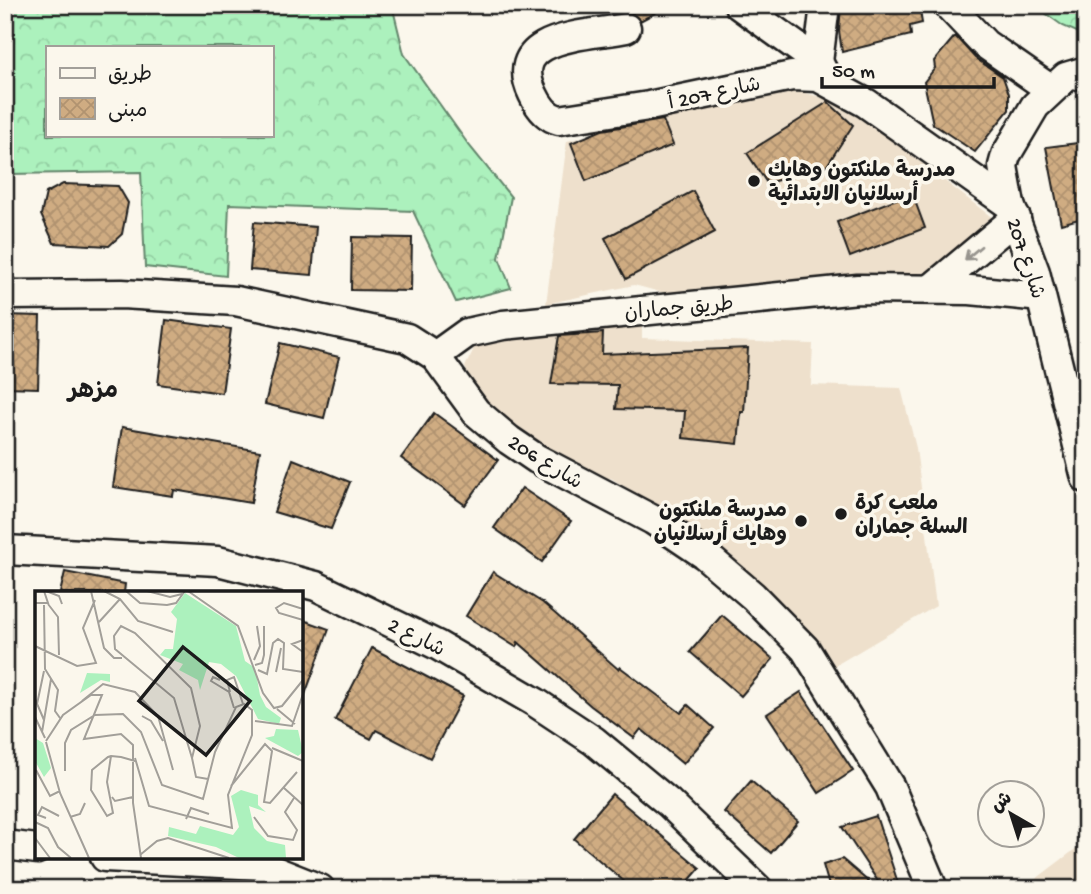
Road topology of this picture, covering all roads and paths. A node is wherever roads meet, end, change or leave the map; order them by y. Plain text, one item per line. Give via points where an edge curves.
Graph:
1 (739, 5) edge
2 (825, 5) edge
3 (948, 5) edge
4 (626, 28) dead end
5 (822, 71) junction
6 (1086, 71) edge
7 (1050, 89) junction
8 (1013, 211) junction
9 (931, 289) junction
10 (5, 295) edge
11 (1041, 297) junction
12 (435, 356) junction
13 (1086, 478) edge
14 (5, 550) edge
15 (5, 845) edge
16 (35, 849) edge
17 (144, 859) edge
18 (320, 889) edge
19 (758, 889) edge
20 (933, 889) edge

1 - 5 street
2 - 5 street
3 - 7 street via 985,44
4 - 5 street, شارع 207 أ via 560,40 530,56 529,85 547,114 559,120 611,112
5 - 8 street, شارع 207 أ
6 - 7 street, شارع 207 via 1066,77
7 - 8 street, شارع 207 via 1006,155 1004,179
8 -> 9 street
8 - 11 street, شارع 207
9 - 11 street, طريق جماران
9 - 12 street, طريق جماران via 816,292 503,325 467,333
10 - 12 street, شارع 206 via 236,301 407,338
11 - 13 street, شارع 207
12 - 20 street, شارع 206 via 476,412 509,440 559,472 653,520 705,555 789,631 805,649 890,787
14 - 19 street, شارع 2 via 218,561 316,586 437,645 594,741 678,812
15 - 16 street
17 - 18 street via 260,865

